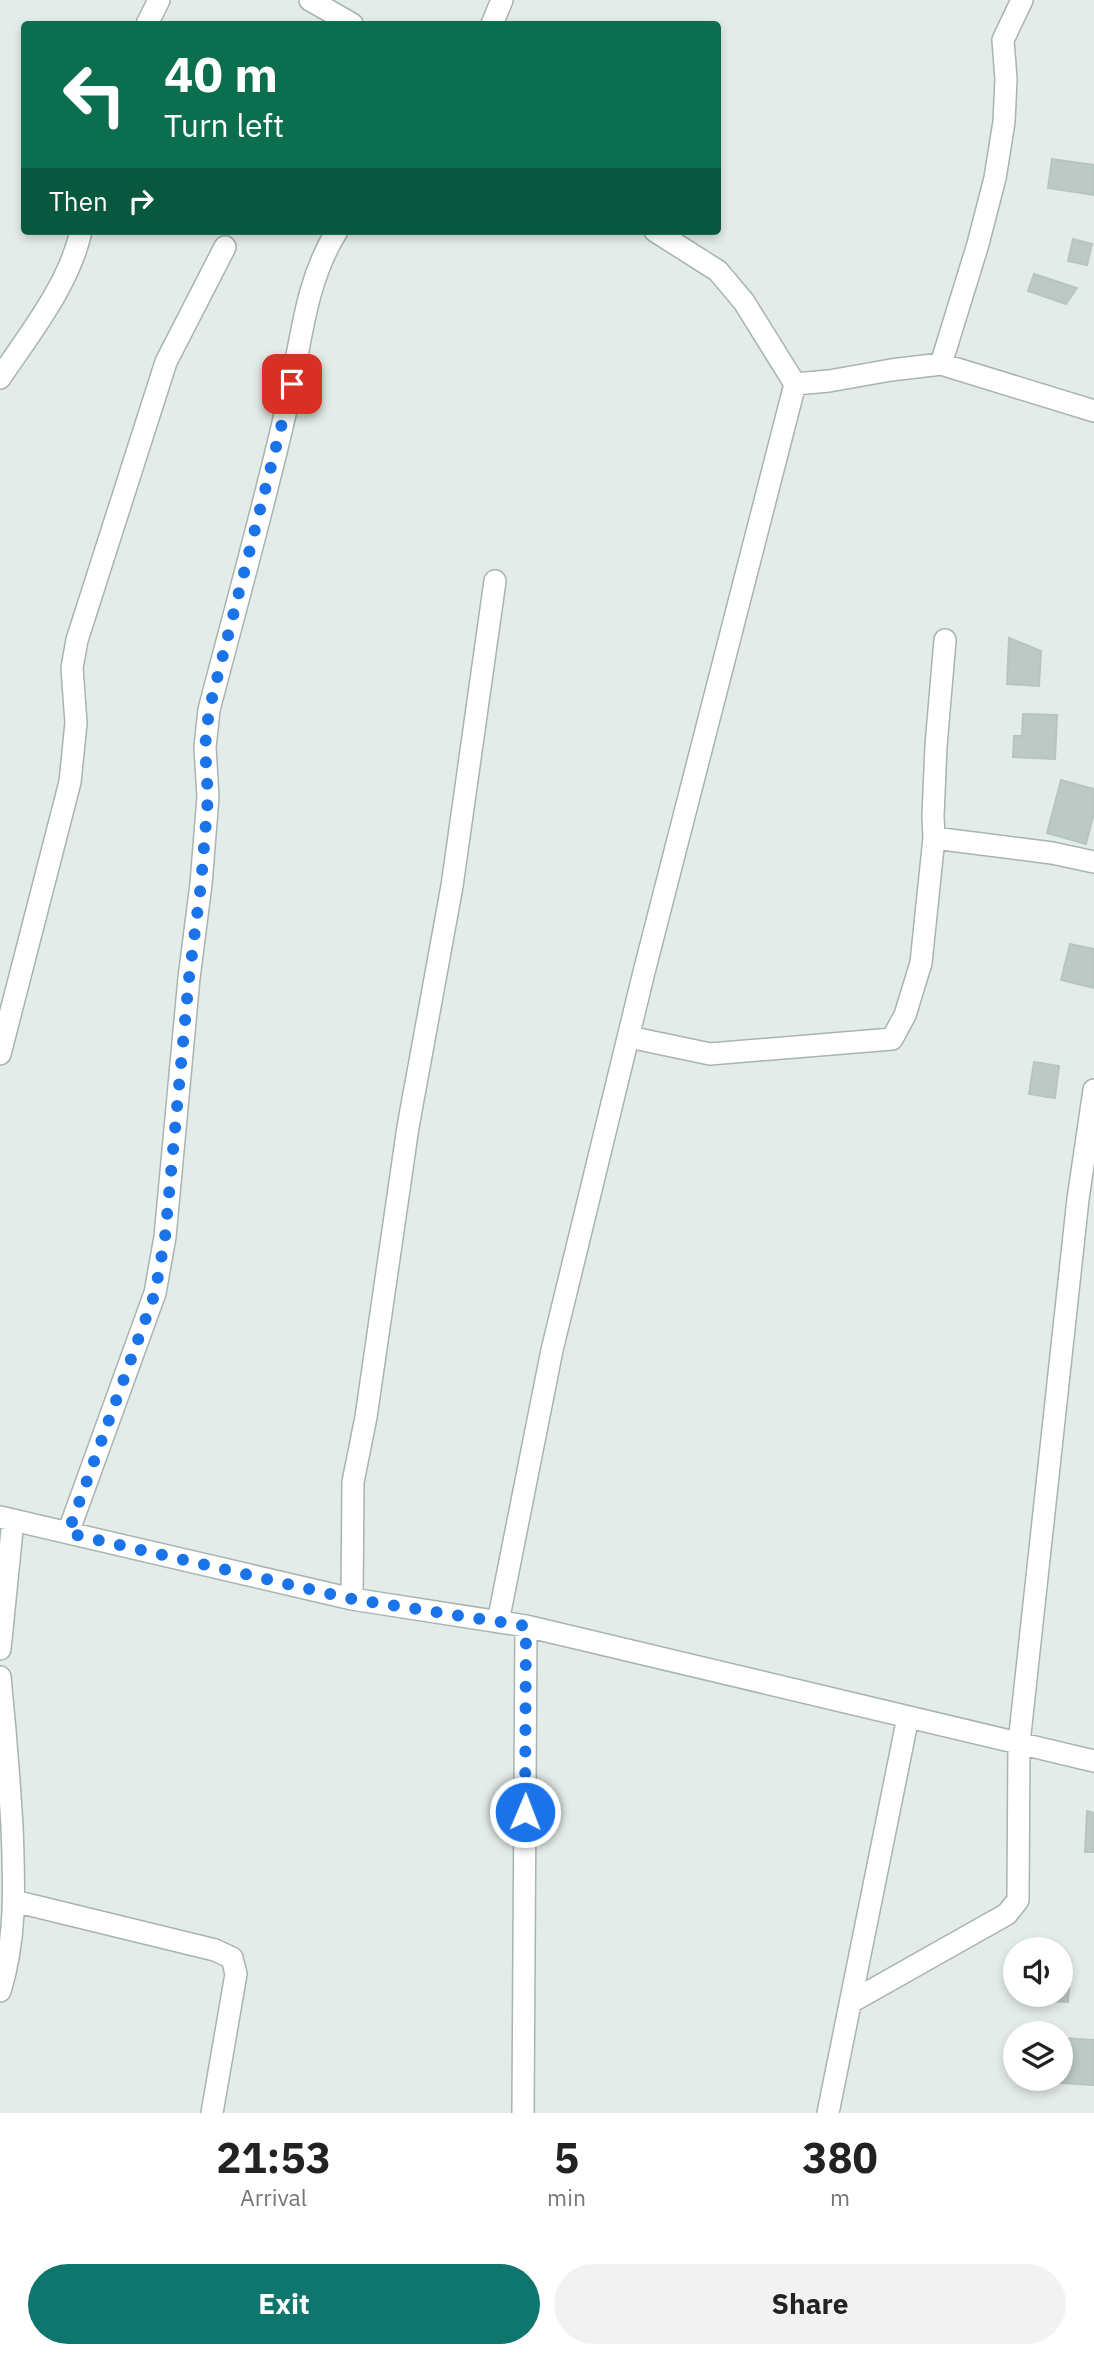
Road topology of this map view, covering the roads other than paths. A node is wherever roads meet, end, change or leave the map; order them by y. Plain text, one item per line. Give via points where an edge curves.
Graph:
1 (159, 0) edge
2 (310, 0) edge
3 (502, 0) edge
4 (1022, 0) edge
5 (148, 21) edge
6 (347, 21) edge
7 (493, 21) edge
8 (80, 235) edge
9 (334, 235) edge
10 (661, 235) edge
11 (225, 247) dead end
12 (941, 364) junction
13 (0, 378) edge
14 (795, 384) junction
15 (1094, 411) edge
16 (495, 581) dead end
17 (945, 640) dead end
18 (934, 838) junction
19 (1094, 862) edge
20 (628, 1037) junction
21 (0, 1054) edge
22 (1094, 1090) edge
23 (7, 1518) edge
24 (68, 1533) junction
25 (352, 1599) junction
26 (498, 1622) junction
27 (526, 1626) junction
28 (0, 1649) edge
29 (0, 1677) edge
30 (908, 1717) junction
31 (1018, 1743) junction
32 (1094, 1761) edge
33 (10, 1888) edge
34 (0, 1991) edge
35 (851, 2002) junction
36 (212, 2113) edge
37 (523, 2113) edge
38 (828, 2113) edge

1 - 5 street
2 - 6 street
3 - 7 street
4 - 12 street via 1003,40 1005,111 995,177
8 - 13 street via 48,306
9 - 24 street via 312,284 287,408 209,710 201,884 165,1237 155,1293
10 - 14 street via 718,271 744,302
11 - 21 street via 166,362 76,640 72,668 76,723 70,782
12 - 14 street
12 - 15 street
14 - 20 street
16 - 25 street via 452,886 408,1127 353,1482
17 - 18 street
18 - 19 street
18 - 20 street via 922,962 909,1006 892,1040 710,1054
20 - 26 street via 552,1350
22 - 31 street via 1077,1199
23 - 24 street
23 - 28 street
24 - 25 street
25 - 26 street
26 - 27 street
27 - 30 street
27 - 37 street
29 - 33 street via 8,1757
30 - 31 street
30 - 35 street
31 - 32 street
31 - 35 street via 1018,1900 1007,1914
33 - 34 street via 9,1962
33 - 36 street via 232,1958 236,1974
35 - 38 street

